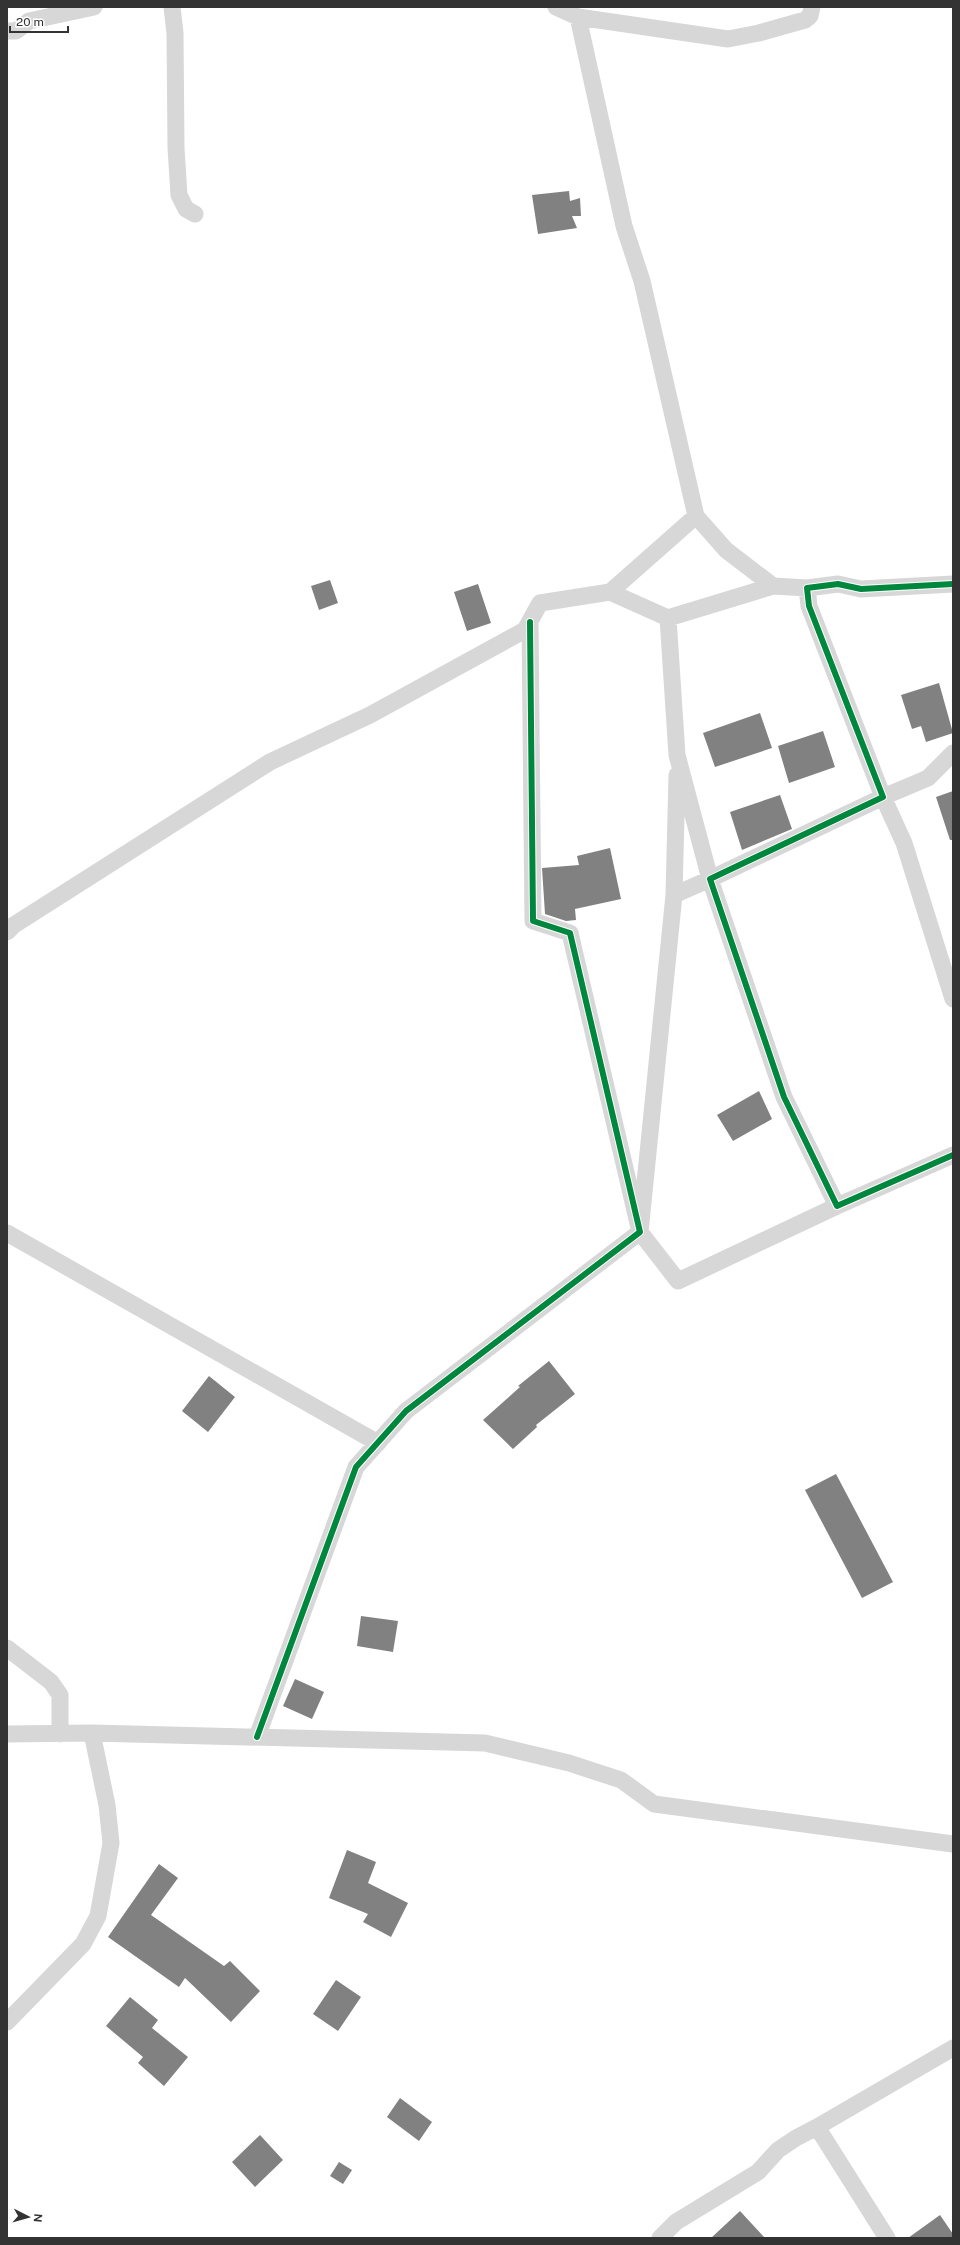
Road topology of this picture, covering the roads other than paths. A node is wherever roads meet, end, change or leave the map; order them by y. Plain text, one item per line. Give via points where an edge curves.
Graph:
1 (94, 7) edge
2 (172, 7) edge
3 (556, 7) edge
4 (812, 7) edge
5 (578, 17) junction
6 (7, 31) edge
7 (195, 214) dead end
8 (696, 516) junction
9 (953, 584) edge
10 (773, 586) junction
11 (807, 588) junction
12 (610, 592) junction
13 (668, 618) junction
14 (530, 622) junction
15 (953, 753) edge
16 (678, 754) junction
17 (883, 797) junction
18 (710, 879) junction
19 (674, 896) junction
20 (7, 932) edge
21 (953, 999) edge
22 (953, 1155) edge
23 (836, 1206) junction
24 (640, 1232) junction
25 (7, 1233) edge
26 (378, 1443) junction
27 (7, 1648) edge
28 (92, 1733) junction
29 (7, 1734) edge
30 (60, 1734) junction
31 (257, 1737) junction
32 (953, 1844) edge
33 (7, 2022) edge
34 (953, 2048) edge
35 (817, 2127) junction
36 (660, 2238) edge
37 (887, 2238) edge

1 - 6 street via 29,21 16,31
2 - 7 street via 175,33 179,195 186,209
3 - 5 street
4 - 5 street via 810,16 805,20 759,34 728,38
5 - 8 street via 624,226 642,281
8 - 10 street via 726,550
8 - 12 street
9 - 11 street via 861,589 838,584
10 - 11 street
10 - 13 street
11 - 17 street via 809,606
12 - 13 street
12 - 14 street via 540,603
13 - 16 street
14 - 20 street via 526,630 466,663 370,714 270,762 14,925
14 - 24 street via 532,921 570,933
15 - 17 street via 928,778
16 - 18 street
16 - 19 street
17 - 18 street
17 - 21 street via 904,842
18 - 19 street
18 - 23 street via 784,1097
19 - 24 street
22 - 23 street
23 - 24 street via 678,1281
24 - 26 street via 406,1412
25 - 26 street
26 - 31 street via 356,1467
27 - 30 street via 51,1682 60,1695
28 - 30 street
28 - 31 street
28 - 33 street via 107,1805 111,1844 98,1916 83,1944
29 - 30 street
31 - 32 street via 485,1743 569,1763 621,1780 654,1804
34 - 35 street
35 - 36 street via 778,2150 758,2172 676,2222
35 - 37 street

